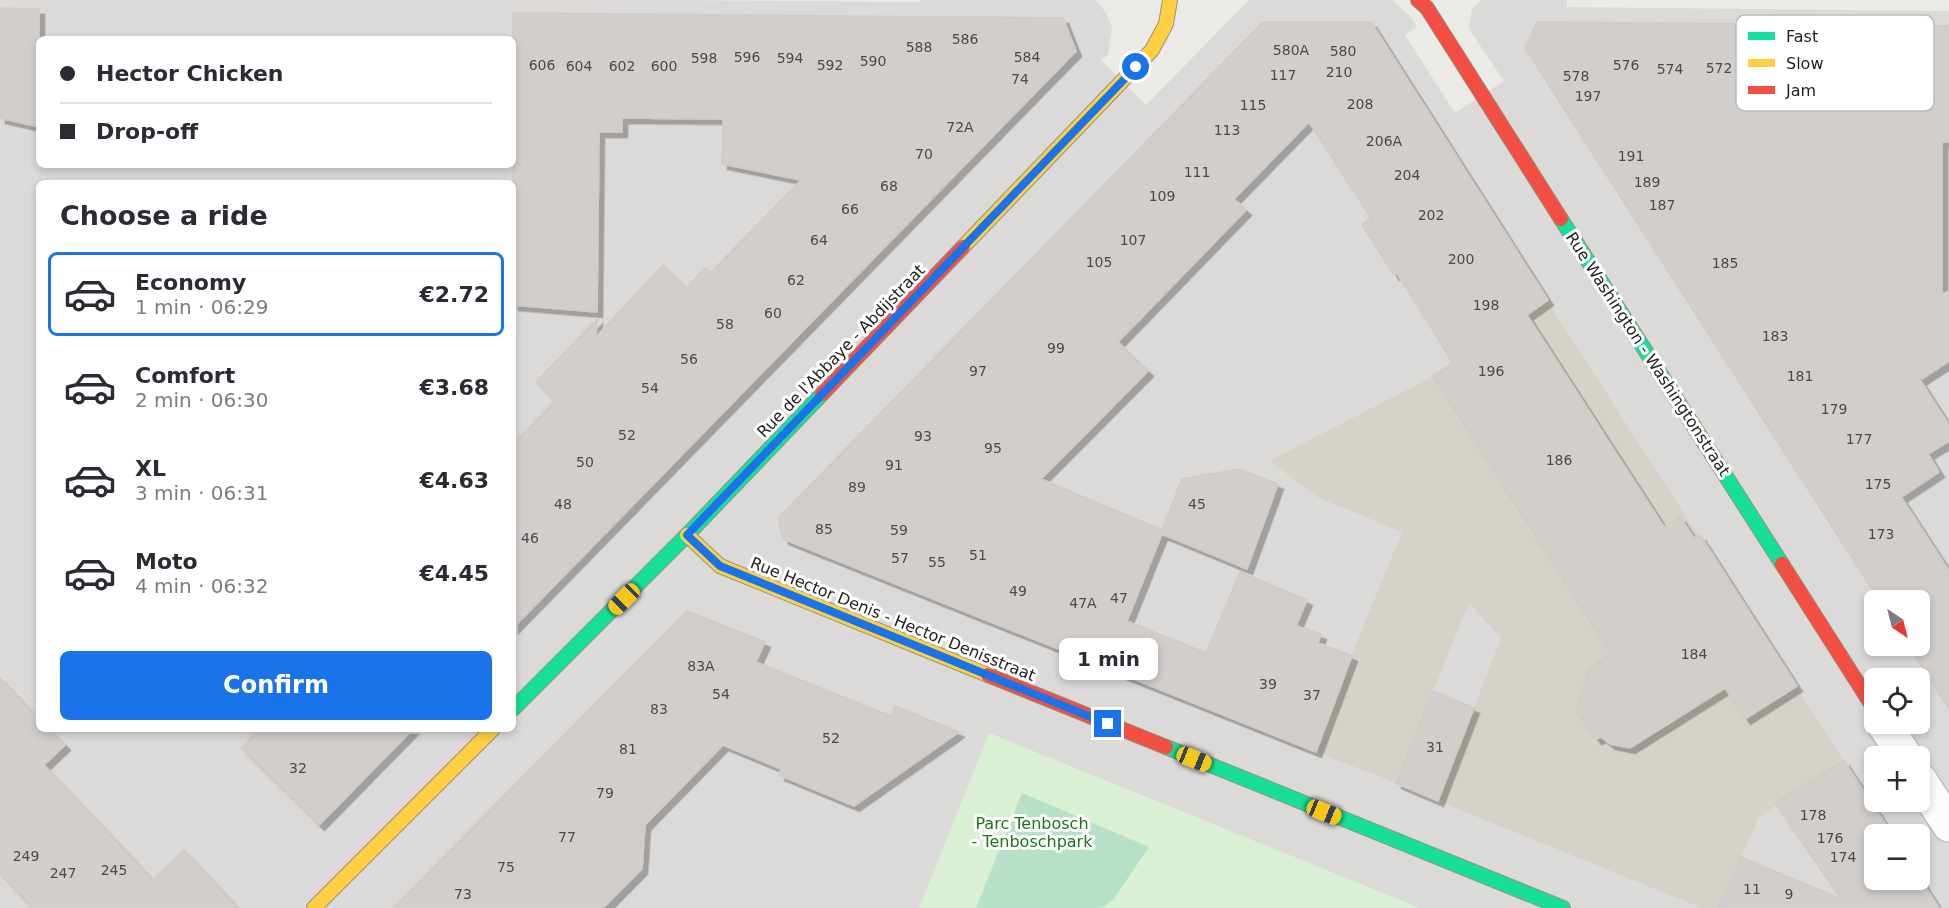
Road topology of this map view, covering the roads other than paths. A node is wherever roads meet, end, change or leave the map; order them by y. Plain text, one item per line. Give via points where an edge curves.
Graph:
1 (1170, 0) edge
2 (1418, 0) edge
3 (687, 535) junction
4 (1864, 693) edge
5 (516, 706) edge
6 (490, 732) edge
7 (1930, 796) edge
8 (1949, 825) edge
9 (314, 908) edge
10 (1563, 908) edge

1 - 3 street, Rue de l'Abbaye - Abdijstraat via 1166,24 1152,50
2 - 4 street, Rue Washington - Washingtonstraat via 1427,8
3 - 5 street, Rue de l'Abbaye - Abdijstraat
3 - 10 street, Rue Hector Denis - Hector Denisstraat via 720,566
6 - 9 street
7 - 8 street

